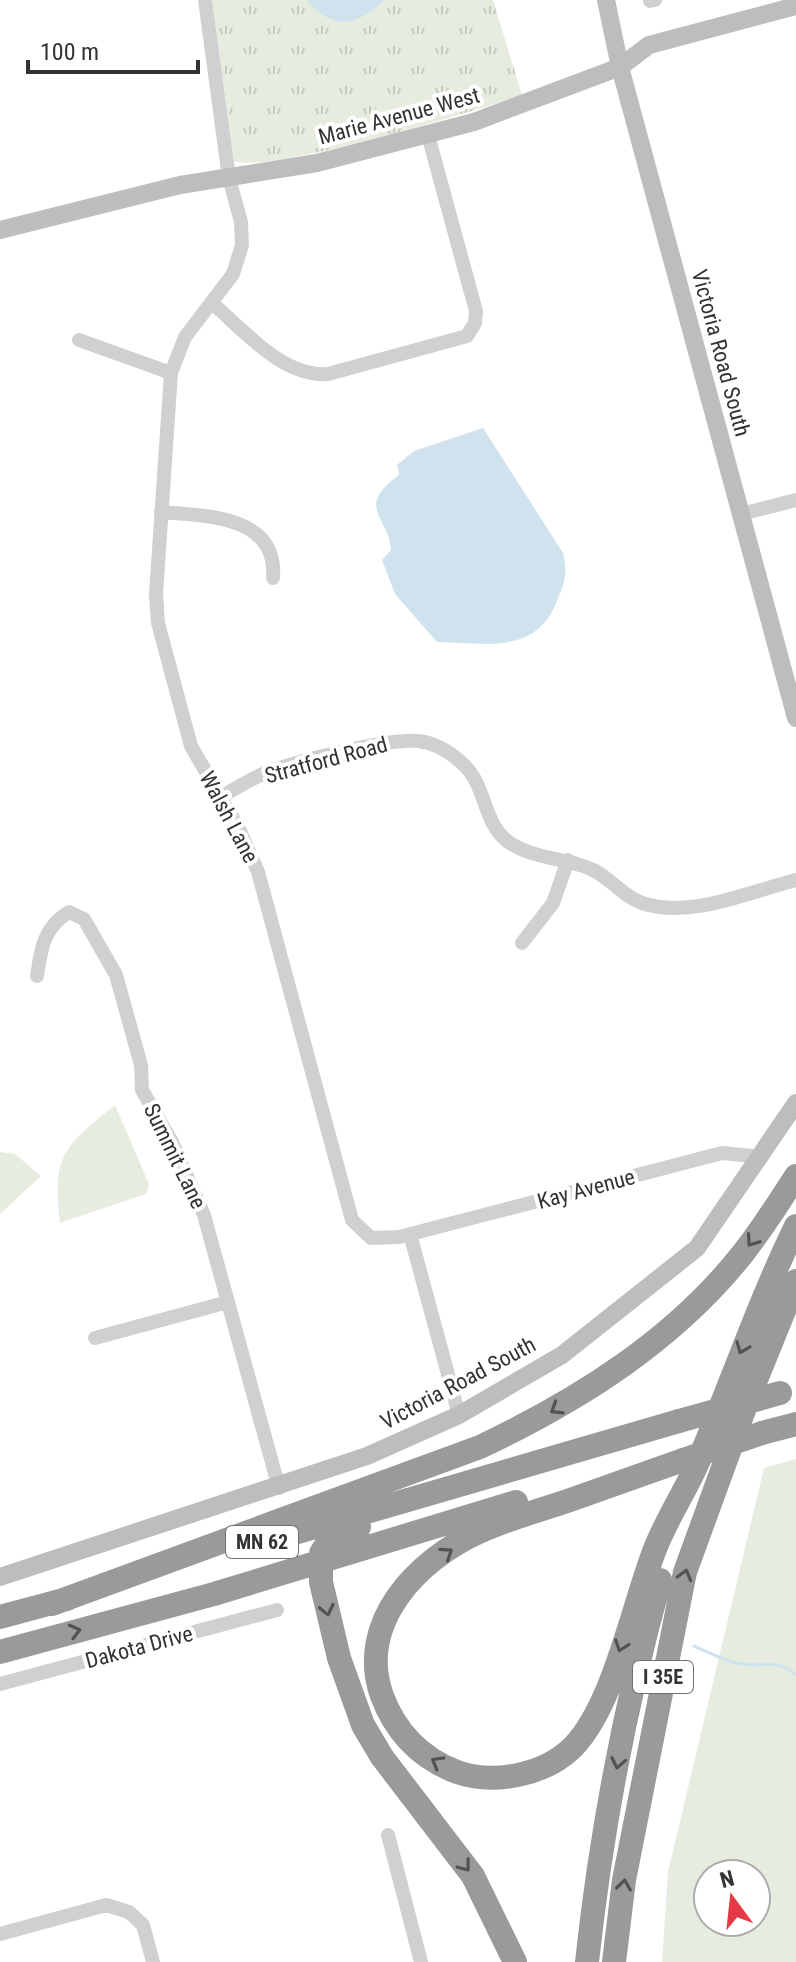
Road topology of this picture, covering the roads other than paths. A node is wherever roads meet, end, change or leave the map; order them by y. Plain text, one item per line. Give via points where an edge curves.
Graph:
1 (205, 0) edge
2 (606, 0) edge
3 (796, 3) edge
4 (620, 67) junction
5 (428, 135) junction
6 (229, 178) junction
7 (0, 230) edge
8 (212, 303) junction
9 (79, 340) dead end
10 (171, 373) junction
11 (796, 500) edge
12 (161, 512) junction
13 (741, 514) junction
14 (273, 578) dead end
15 (796, 718) edge
16 (220, 797) junction
17 (568, 860) junction
18 (796, 880) edge
19 (522, 943) dead end
20 (37, 976) dead end
21 (796, 1103) edge
22 (762, 1157) junction
23 (796, 1176) edge
24 (796, 1226) edge
25 (410, 1234) junction
26 (796, 1281) edge
27 (228, 1302) junction
28 (796, 1309) edge
29 (95, 1338) dead end
30 (788, 1391) edge
31 (747, 1402) junction
32 (459, 1415) junction
33 (796, 1424) edge
34 (685, 1456) junction
35 (524, 1466) junction
36 (279, 1488) junction
37 (683, 1497) junction
38 (320, 1562) junction
39 (0, 1577) edge
40 (52, 1604) junction
41 (277, 1610) dead end
42 (0, 1617) edge
43 (0, 1652) edge
44 (0, 1684) edge
45 (388, 1835) dead end
46 (0, 1934) edge
47 (153, 1962) edge
48 (421, 1962) edge
49 (515, 1962) edge
50 (587, 1962) edge
51 (614, 1962) edge

1 - 6 street, Walsh Lane
2 - 4 street, Victoria Road South
3 - 4 street, Marie Avenue West via 649,45
4 - 5 street, Marie Avenue West via 514,109
4 - 13 street, Victoria Road South
5 - 6 street, Marie Avenue West
5 - 8 street via 476,311 467,336 311,376 287,366
6 - 7 street, Marie Avenue West via 180,185
6 - 8 street, Walsh Lane via 242,245 233,274
8 - 10 street, Walsh Lane via 185,337
9 - 10 street
10 - 12 street, Walsh Lane
11 - 13 street
12 - 14 street via 220,517 247,526 265,541
12 - 16 street, Walsh Lane via 158,623 191,746
13 - 15 street, Victoria Road South
16 - 17 street, Stratford Road via 263,774 388,741 420,741 447,750 468,768 491,822 506,840
16 - 25 street, Walsh Lane via 258,872 352,1220 371,1238
17 - 18 street, Stratford Road via 599,871 638,902 669,910
17 - 19 street via 553,903
20 - 27 street, Summit Lane via 41,947 53,922 69,912 84,919 116,975 141,1065 142,1090 204,1215
21 - 22 street, Victoria Road South
22 - 25 street, Kay Avenue via 722,1153
22 - 32 street, Victoria Road South via 687,1257 562,1355
23 -> 40 highway via 743,1253 678,1321 614,1373 544,1416 480,1447
24 -> 37 highway, I 35E
25 - 32 street
26 - 31 highway, I 35E
27 - 29 street
27 - 36 street, Summit Lane
28 - 31 highway
30 - 35 highway, MN 62, bridge
51 -> 31 highway, I 35E via 624,1880 685,1572
32 - 36 street, Victoria Road South
33 - 34 highway, bridge
37 -> 34 highway via 656,1545 596,1717 571,1749 537,1770 503,1778 468,1776 410,1744 390,1717 378,1685 376,1650 384,1618 412,1576 477,1532
34 - 38 highway, MN 62
35 - 38 highway via 341,1533 331,1538
35 - 40 highway, MN 62
36 - 39 street, Victoria Road South
37 -> 50 highway, I 35E via 637,1660 597,1869
43 -> 38 highway, MN 62
38 -> 49 highway via 327,1612 363,1725 473,1876
40 - 42 highway, MN 62
41 - 44 street, Dakota Drive
45 - 48 street
46 - 47 street via 106,1905 129,1912 143,1925

